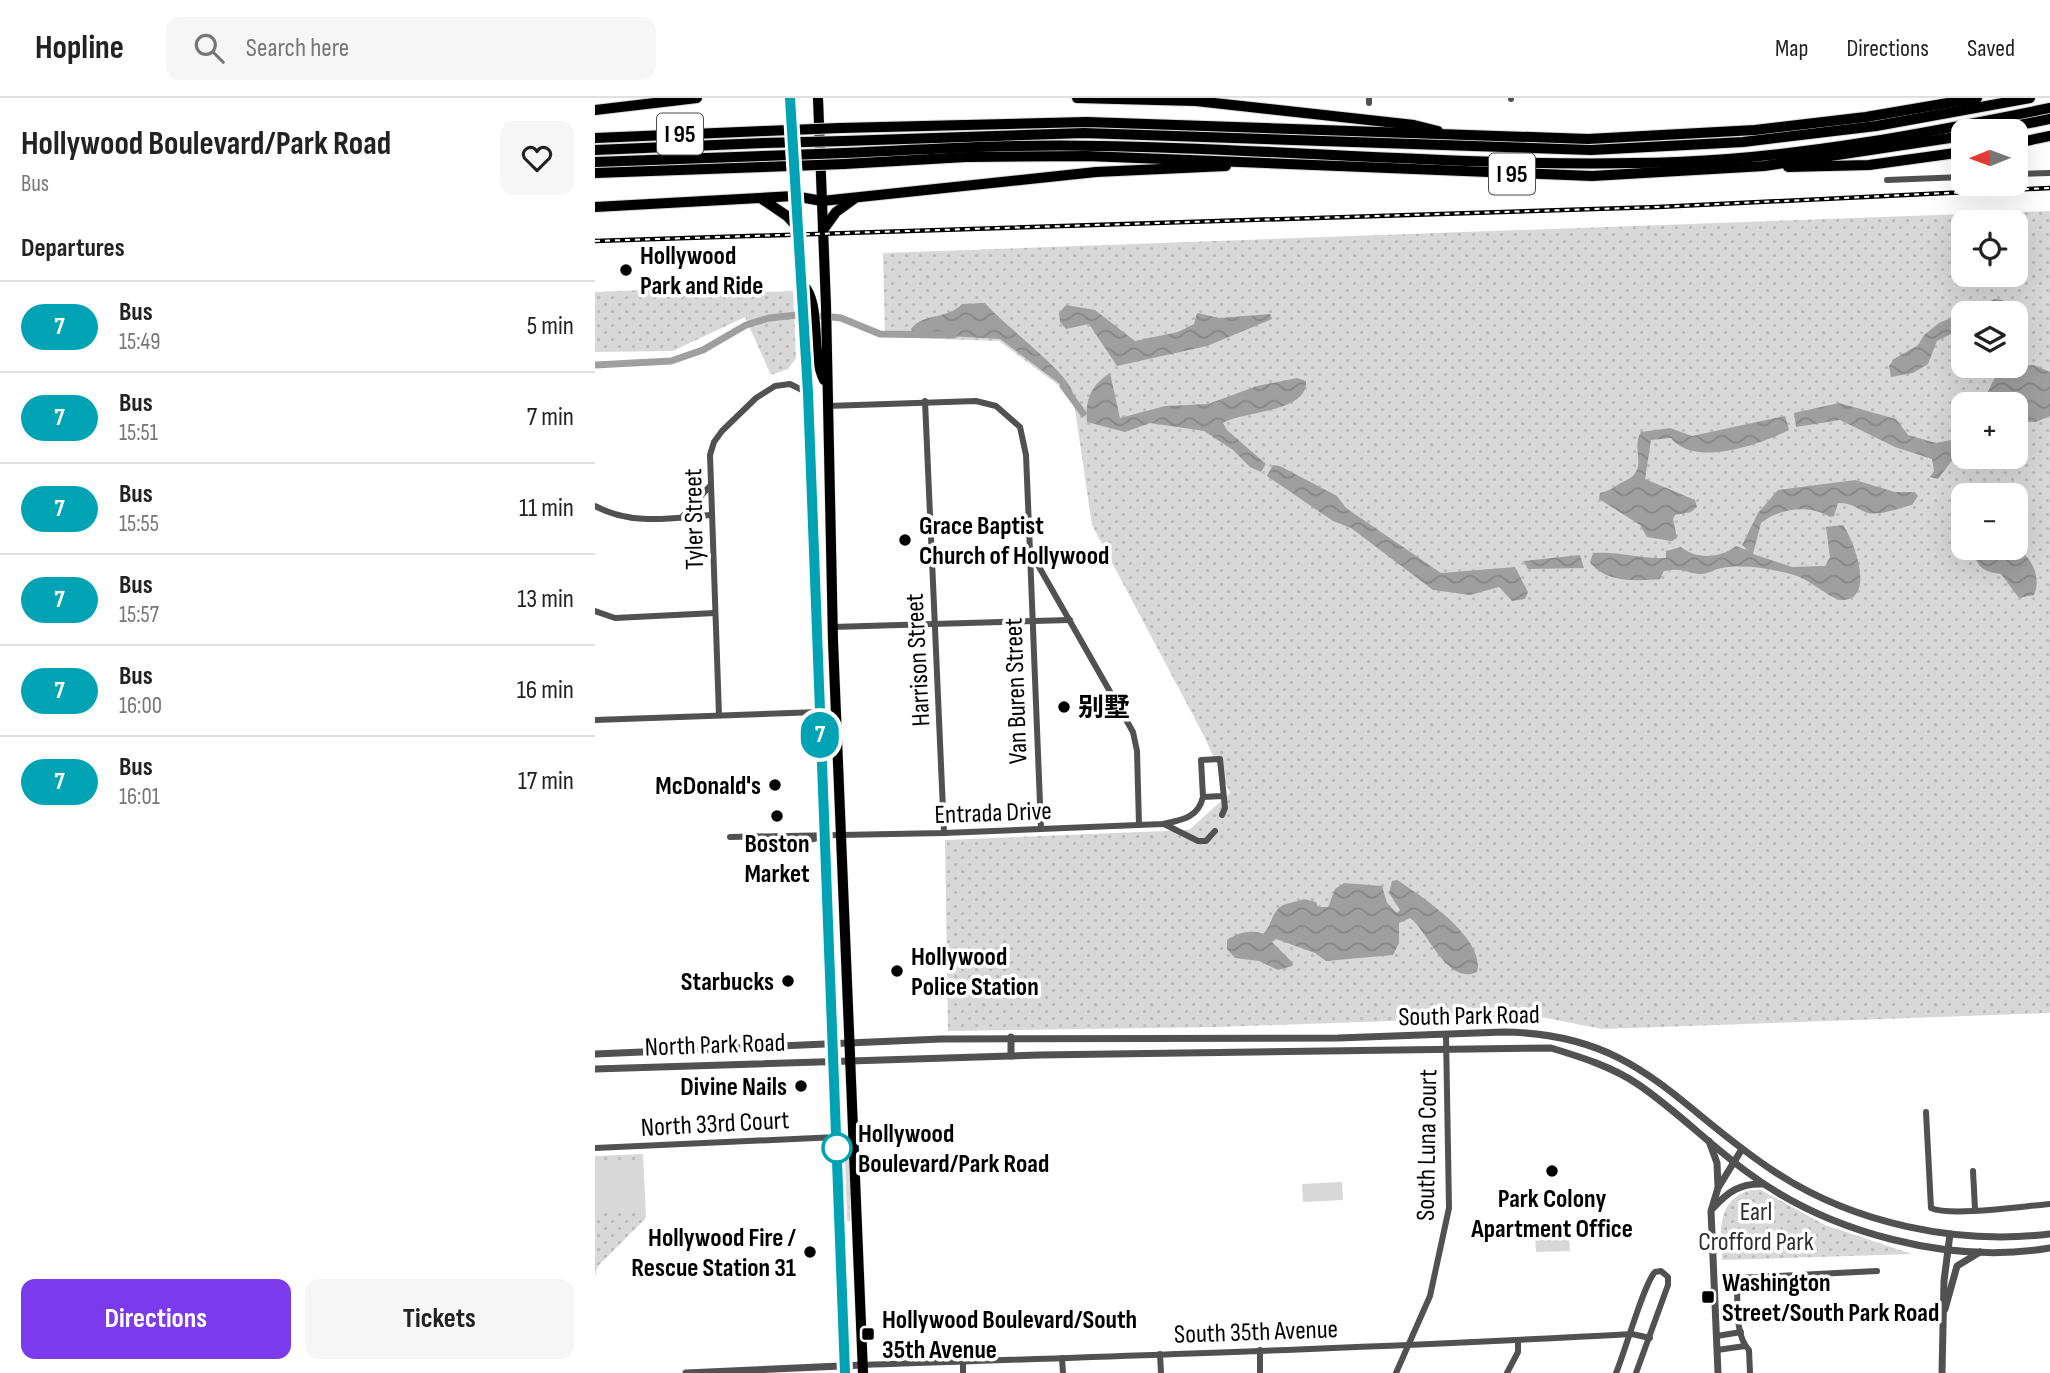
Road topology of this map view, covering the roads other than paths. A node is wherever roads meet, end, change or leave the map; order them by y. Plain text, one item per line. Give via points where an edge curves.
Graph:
1 (697, 98) edge
2 (790, 98) edge
3 (818, 98) edge
4 (1077, 98) edge
5 (1977, 98) edge
6 (2030, 98) edge
7 (1961, 100) edge
8 (2050, 108) edge
9 (595, 110) edge
10 (2050, 119) edge
11 (2028, 123) edge
12 (2050, 136) edge
13 (1461, 137) junction
14 (595, 138) edge
15 (1951, 138) edge
16 (2028, 141) edge
17 (595, 150) edge
18 (844, 152) junction
19 (1951, 153) edge
20 (763, 161) junction
21 (595, 162) edge
22 (1261, 163) junction
23 (1764, 166) junction
24 (595, 173) edge
25 (2050, 173) edge
26 (2028, 174) edge
27 (1951, 177) edge
28 (1887, 180) dead end
29 (795, 196) junction
30 (857, 197) junction
31 (762, 199) junction
32 (822, 201) junction
33 (595, 207) edge
34 (797, 227) junction
35 (823, 230) junction
36 (809, 315) junction
37 (826, 384) junction
38 (808, 393) junction
39 (925, 401) junction
40 (827, 406) junction
41 (710, 485) junction
42 (595, 506) edge
43 (711, 515) junction
44 (682, 517) junction
45 (1030, 551) junction
46 (815, 600) junction
47 (595, 611) edge
48 (715, 613) junction
49 (1070, 620) junction
50 (1032, 621) junction
51 (934, 625) junction
52 (832, 628) junction
53 (817, 646) junction
54 (834, 688) junction
55 (819, 712) junction
56 (719, 715) junction
57 (595, 720) edge
58 (1222, 796) junction
59 (1203, 797) junction
60 (1222, 816) tunnel mouth
61 (1186, 820) junction
62 (1163, 824) junction
63 (1139, 825) junction
64 (1041, 829) junction
65 (1215, 831) dead end
66 (944, 833) junction
67 (840, 834) junction
68 (824, 835) junction
69 (1186, 836) junction
70 (730, 838) dead end
71 (1446, 1035) junction
72 (1011, 1037) junction
73 (851, 1044) junction
74 (835, 1045) junction
75 (1446, 1050) junction
76 (595, 1054) edge
77 (1011, 1056) junction
78 (851, 1060) junction
79 (835, 1062) junction
80 (595, 1069) edge
81 (1926, 1112) dead end
82 (837, 1137) junction
83 (1709, 1141) junction
84 (595, 1148) edge
85 (1742, 1149) junction
86 (1734, 1161) junction
87 (1973, 1171) dead end
88 (1766, 1184) junction
89 (1718, 1188) junction
90 (2050, 1203) edge
91 (1975, 1209) junction
92 (1711, 1212) junction
93 (1950, 1234) junction
94 (2050, 1234) edge
95 (1948, 1248) junction
96 (2050, 1248) edge
97 (1980, 1252) junction
98 (1878, 1271) dead end
99 (1942, 1320) junction
100 (1741, 1332) junction
101 (1632, 1334) junction
102 (1717, 1336) junction
103 (1650, 1338) junction
104 (1518, 1342) junction
105 (1411, 1343) junction
106 (1745, 1346) junction
107 (1260, 1350) junction
108 (1717, 1350) junction
109 (1160, 1354) junction
110 (1062, 1358) junction
111 (963, 1362) junction
112 (863, 1369) edge
113 (845, 1370) edge
114 (747, 1372) edge
115 (685, 1373) edge
116 (963, 1373) edge
117 (1063, 1373) edge
118 (1161, 1373) edge
119 (1261, 1373) edge
120 (1396, 1373) edge
121 (1507, 1373) edge
122 (1616, 1373) edge
123 (1636, 1373) edge
124 (1718, 1373) edge
125 (1750, 1373) edge
126 (1942, 1373) edge

1 - 9 highway
2 - 29 highway
3 - 32 highway
4 - 13 highway via 1196,101 1414,125
5 - 7 highway, I 95
6 - 18 highway via 1876,126 1770,139 1591,150 1084,134
7 - 13 highway, I 95 via 1814,124 1690,135
8 - 18 highway via 1912,136 1681,162 1541,164 1098,146
10 - 11 highway
12 - 16 highway
13 - 14 highway, I 95, bridge via 1087,122
15 - 23 highway, I 95
17 - 18 highway, bridge via 764,144
18 - 20 highway, I 95, bridge
18 - 22 highway, I 95
19 - 23 highway via 1830,168
20 - 21 highway
20 - 24 highway, I 95
22 - 23 highway, I 95 via 1592,176
22 - 30 highway via 1096,173
25 - 26 street
27 - 28 street
29 - 31 highway
29 - 32 highway
29 - 34 highway
30 - 32 highway
30 - 35 highway via 836,212
31 - 33 highway
31 - 34 highway
32 - 35 highway
34 - 36 highway
35 - 37 highway
36 - 37 highway via 817,365
36 - 38 highway
37 - 40 highway
38 - 41 street, Tyler Street via 781,384 756,398 714,442
38 - 46 highway
39 - 40 street, Van Buren Street
39 - 45 street, Van Buren Street via 976,401 996,406 1020,427 1026,455
39 - 51 street, Harrison Street
40 - 52 highway
41 - 43 street, Tyler Street
41 - 44 street
42 - 44 street via 639,520
43 - 44 street
43 - 48 street, Tyler Street
45 - 49 street
45 - 50 street, Van Buren Street
46 - 52 highway
46 - 53 highway
47 - 48 street via 615,618
48 - 56 street, Tyler Street
49 - 50 street
49 - 63 street via 1132,732 1137,751
50 - 51 street
50 - 64 street, Van Buren Street
51 - 52 street
51 - 66 street, Harrison Street
52 - 54 highway
53 - 54 highway via 828,656
53 - 55 highway
54 - 67 highway
55 - 56 street
55 - 68 highway
56 - 57 street
58 - 59 street
58 - 59 street via 1220,759 1201,760
58 - 60 street
59 - 61 street
61 - 62 street, Entrada Drive
61 - 69 street
62 - 63 street, Entrada Drive
62 - 69 street
63 - 64 street, Entrada Drive
64 - 66 street, Entrada Drive
65 - 69 street via 1206,841
66 - 67 street, Entrada Drive
67 - 68 street, Entrada Drive
67 - 73 highway
68 - 70 street, Entrada Drive
68 - 74 highway
71 - 72 street, South Park Road
71 - 75 street, South Luna Court
71 - 85 street, South Park Road via 1535,1033 1598,1047 1642,1069
72 - 73 street, South Park Road
72 - 77 street
73 - 74 street, South Park Road
73 - 78 highway
74 - 76 street, North Park Road
74 - 79 highway
75 - 77 street, South Park Road
75 - 83 street, South Park Road via 1535,1048 1570,1054 1639,1085
75 - 105 street, South Luna Court via 1449,1208 1430,1296
77 - 78 street, South Park Road
78 - 79 street, South Park Road
78 - 112 highway
79 - 80 street, North Park Road
79 - 82 highway
81 - 91 street via 1931,1208
82 - 84 street, North 33rd Court
82 - 113 highway
83 - 86 street, South Park Road
83 - 89 street via 1717,1163
85 - 86 street
85 - 93 street, South Park Road via 1777,1173 1858,1212
86 - 88 street, South Park Road
86 - 89 street
87 - 91 street
88 - 92 street via 1743,1185 1731,1191
88 - 95 street, South Park Road via 1852,1226
89 - 92 street
90 - 91 street
92 - 102 street
93 - 94 street, South Park Road
93 - 95 street
95 - 97 street, South Park Road
95 - 99 street
96 - 97 street, South Park Road
97 - 99 street via 1957,1266
98 - 100 street via 1737,1278
99 - 126 street
100 - 102 street
100 - 106 street
101 - 103 street, South 35th Avenue
101 - 103 street via 1647,1283 1661,1271 1668,1277 1668,1285
101 - 104 street, South 35th Avenue
101 - 122 street
102 - 108 street
103 - 123 street
104 - 105 street, South 35th Avenue
104 - 121 street
105 - 107 street, South 35th Avenue
105 - 120 street, South Luna Court
106 - 108 street
106 - 125 street
107 - 109 street, South 35th Avenue
107 - 119 street
108 - 124 street
109 - 110 street, South 35th Avenue
109 - 118 street
110 - 111 street, South 35th Avenue
110 - 117 street
111 - 112 street, South 35th Avenue
111 - 116 street
112 - 113 street
113 - 114 street
114 - 115 street

